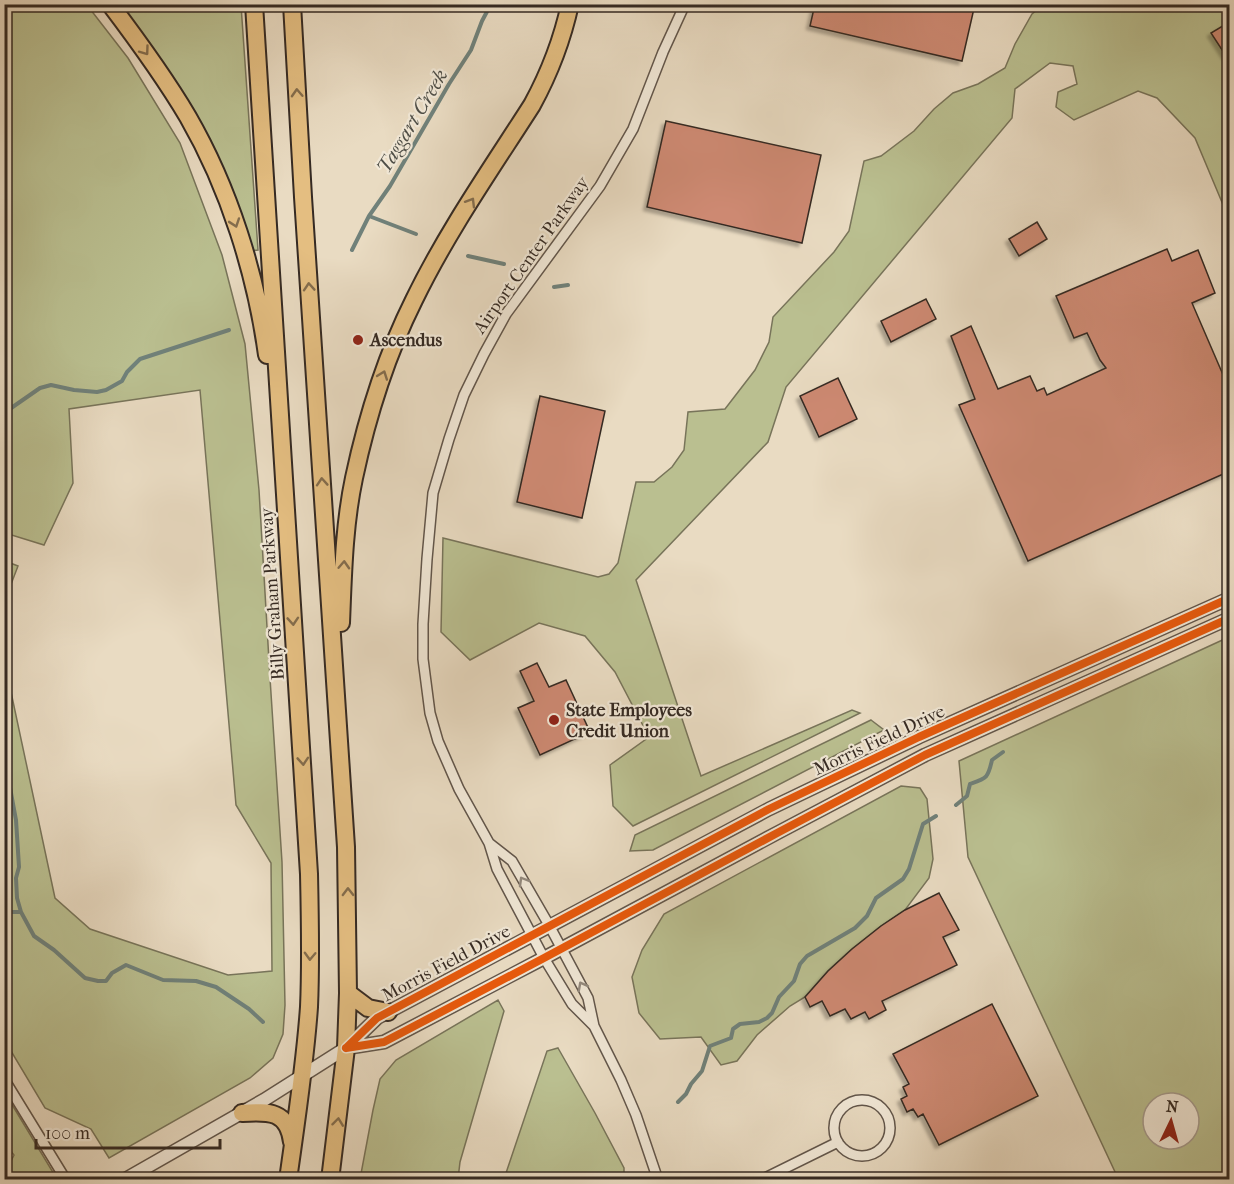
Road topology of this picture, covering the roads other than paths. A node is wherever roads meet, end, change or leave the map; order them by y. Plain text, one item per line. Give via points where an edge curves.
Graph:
1 (110, 4) edge
2 (254, 4) edge
3 (292, 4) edge
4 (570, 4) edge
5 (685, 4) edge
6 (284, 478) junction
7 (1230, 598) edge
8 (1230, 618) edge
9 (337, 708) junction
10 (919, 737) junction
11 (926, 755) junction
12 (489, 843) junction
13 (549, 925) junction
14 (532, 934) junction
15 (562, 949) junction
16 (544, 958) junction
17 (348, 993) junction
18 (388, 1012) junction
19 (594, 1026) junction
20 (346, 1048) junction
21 (302, 1076) junction
22 (4, 1079) edge
23 (242, 1113) junction
24 (838, 1142) junction
25 (293, 1146) junction
26 (66, 1179) edge
27 (124, 1179) edge
28 (288, 1179) edge
29 (330, 1179) edge
30 (658, 1179) edge
31 (761, 1179) edge

1 -> 6 highway via 188,117 228,203 262,322
2 - 6 highway, Billy Graham Parkway
9 -> 3 highway
9 -> 4 highway via 345,540 354,480 379,387 395,342 437,256 546,79
5 - 12 street, Airport Center Parkway via 633,129 600,186 506,314 484,354 464,395 434,493 423,624 430,713 459,789
6 -> 21 highway, Billy Graham Parkway via 309,874 309,1007
7 - 10 street, Morris Field Drive
8 - 11 street, Morris Field Drive
17 -> 9 highway via 346,847
10 - 11 street
10 - 13 street, Morris Field Drive via 769,809
11 - 15 street, Morris Field Drive
13 -> 12 street, Airport Center Parkway via 512,861
12 - 14 street, Airport Center Parkway via 497,869
13 - 14 street, Morris Field Drive
13 - 15 street, Airport Center Parkway
14 - 16 street, Airport Center Parkway
14 - 18 street, Morris Field Drive
15 - 16 street, Morris Field Drive
19 -> 15 street, Airport Center Parkway via 588,998
16 - 19 street, Airport Center Parkway via 572,1004
16 - 20 street, Morris Field Drive via 384,1042
17 - 18 highway via 368,1008
17 - 20 highway
18 - 20 street, Morris Field Drive
19 - 30 street via 636,1115
20 - 21 street, Morris Field Drive
29 -> 20 highway
21 - 23 street, Morris Field Drive
21 - 25 highway, Billy Graham Parkway
22 - 26 street
23 - 25 highway via 276,1114 291,1130
23 - 27 street, Morris Field Drive
24 - 24 street via 847,1152 874,1154 882,1149 890,1132 887,1114 874,1102 864,1100 846,1105 835,1120
24 - 31 street
25 - 28 highway, Billy Graham Parkway

